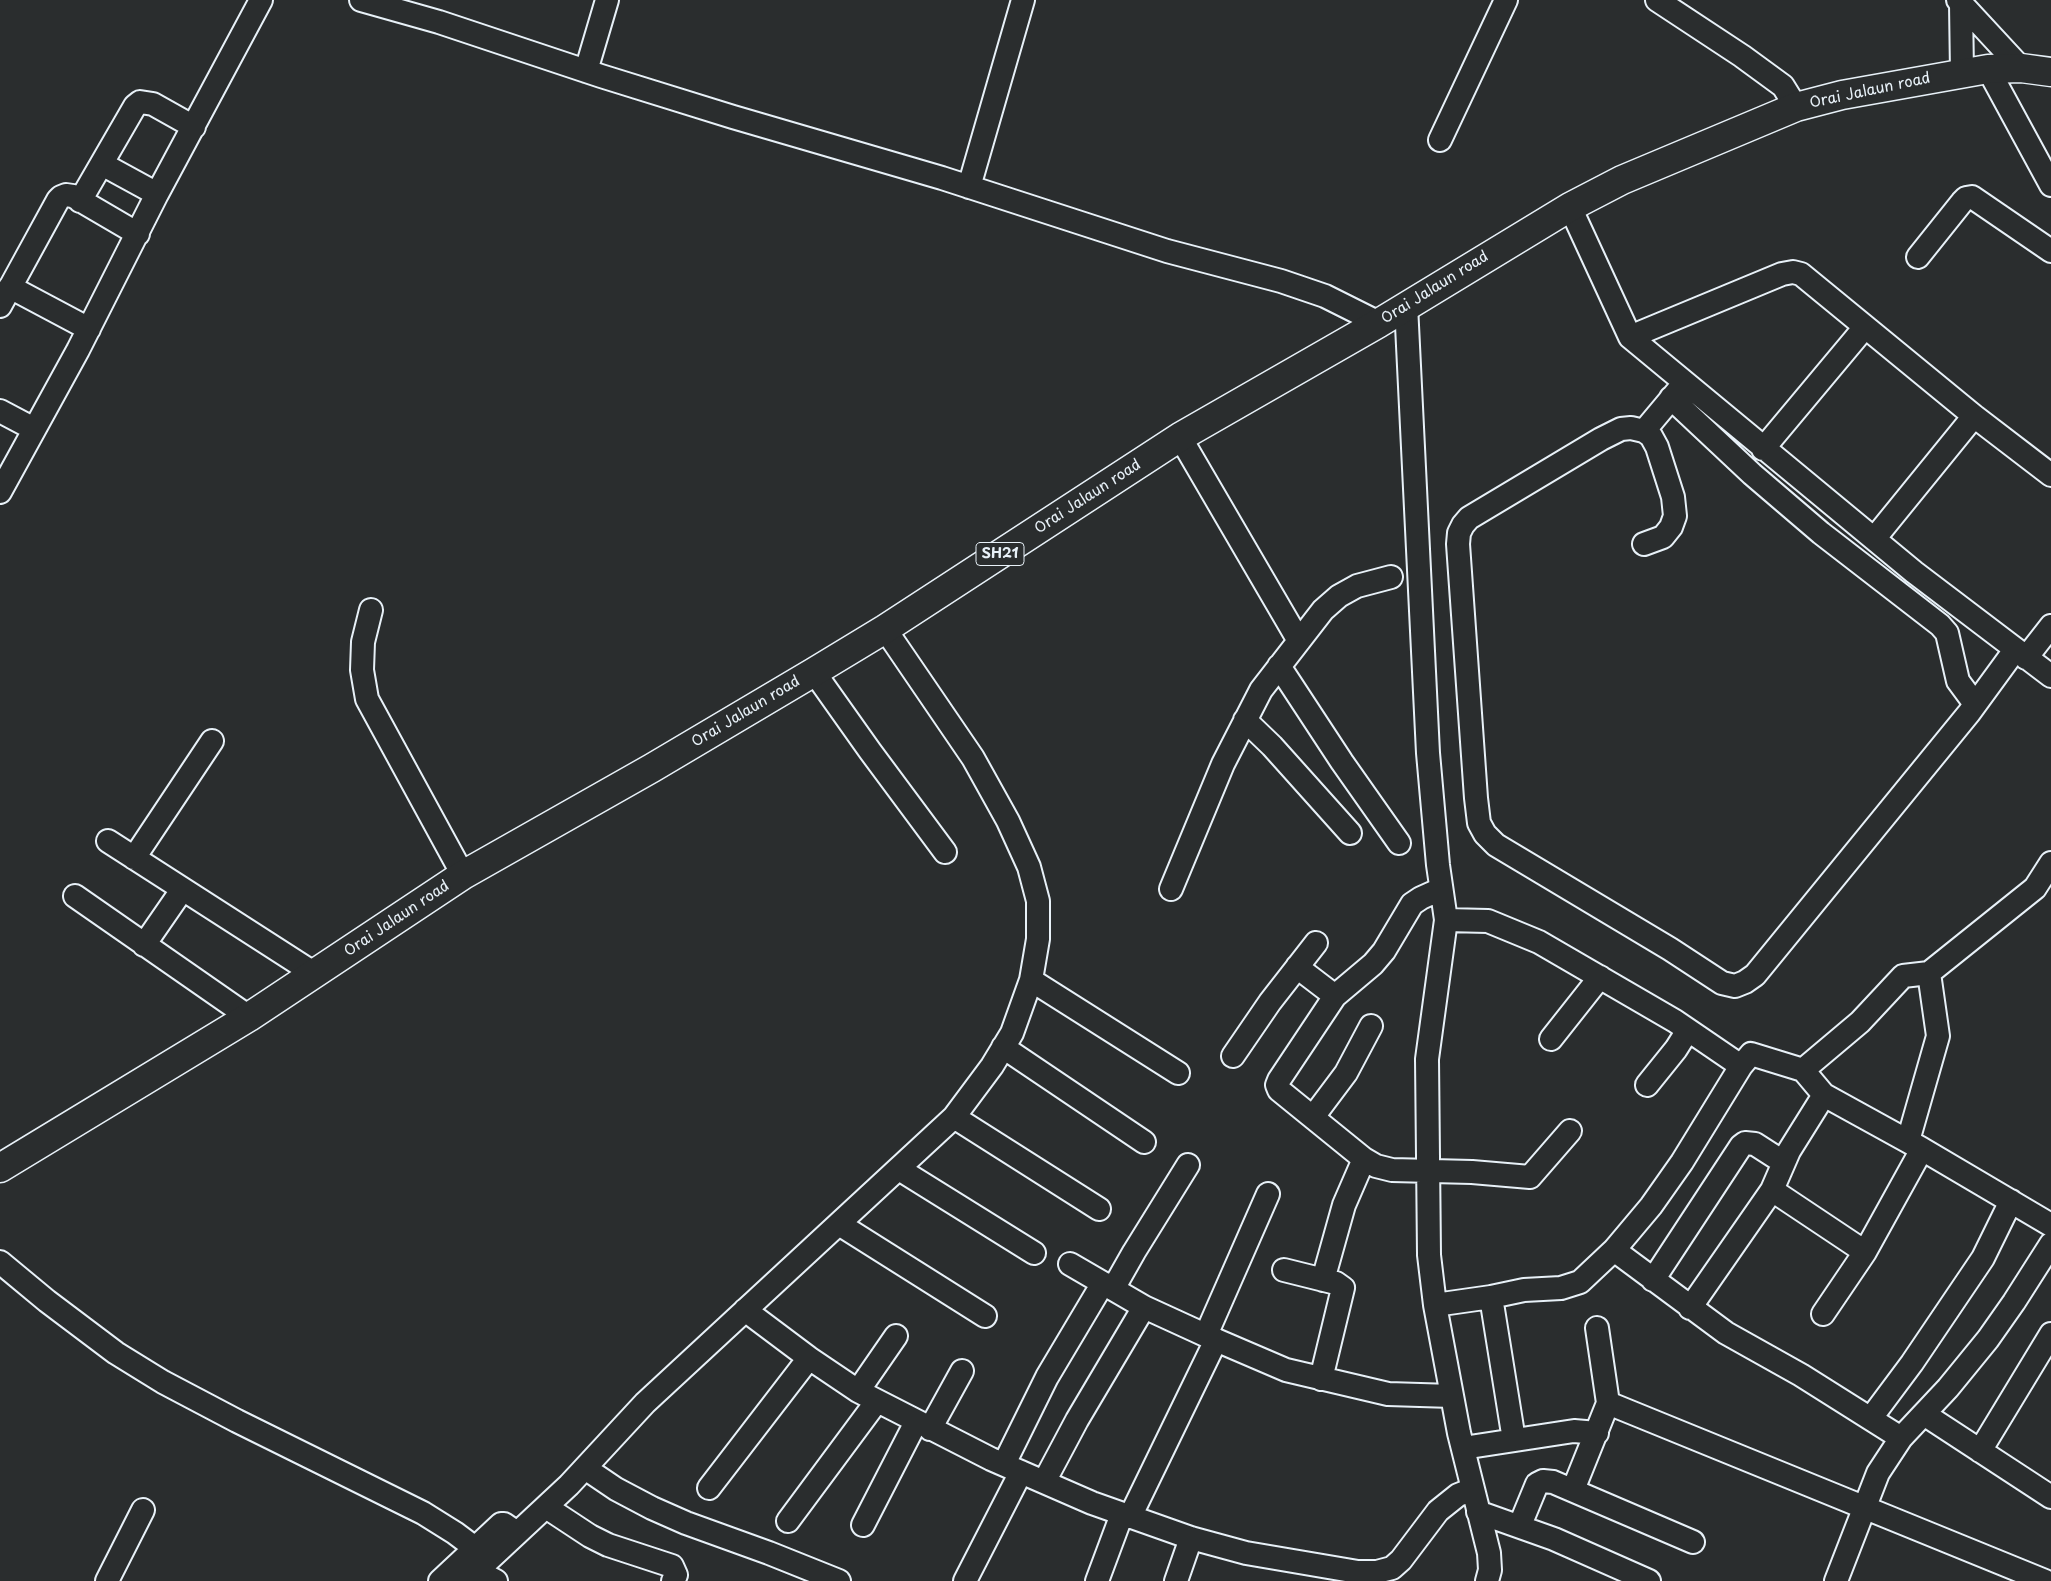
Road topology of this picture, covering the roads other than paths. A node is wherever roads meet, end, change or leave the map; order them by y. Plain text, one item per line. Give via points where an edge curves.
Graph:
1 (262, 0) edge
2 (365, 0) edge
3 (607, 0) edge
4 (1023, 0) edge
5 (1506, 0) edge
6 (1657, 0) edge
7 (1959, 2) edge
8 (2021, 68) junction
9 (586, 71) junction
10 (1975, 71) junction
11 (2051, 72) edge
12 (1796, 107) junction
13 (194, 127) junction
14 (1440, 140) dead end
15 (102, 164) junction
16 (2051, 185) edge
17 (969, 187) junction
18 (158, 194) junction
19 (80, 200) junction
20 (1570, 207) junction
21 (138, 234) junction
22 (2051, 251) edge
23 (1918, 257) dead end
24 (5, 296) edge
25 (1406, 306) junction
26 (1380, 323) junction
27 (1865, 326) junction
28 (89, 329) junction
29 (1630, 337) junction
30 (1677, 391) junction
31 (0, 411) edge
32 (1974, 416) junction
33 (34, 430) junction
34 (1644, 431) junction
35 (1180, 437) junction
36 (1763, 449) junction
37 (2051, 475) edge
38 (0, 492) edge
39 (1874, 539) junction
40 (1644, 544) dead end
41 (1391, 577) dead end
42 (371, 610) dead end
43 (2051, 626) edge
44 (885, 629) junction
45 (1298, 641) junction
46 (2020, 654) junction
47 (1280, 666) junction
48 (814, 672) junction
49 (2051, 676) edge
50 (1975, 704) junction
51 (1245, 720) junction
52 (212, 741) dead end
53 (1350, 833) dead end
54 (108, 841) dead end
55 (1400, 843) dead end
56 (945, 852) dead end
57 (134, 858) junction
58 (2051, 863) edge
59 (463, 875) junction
60 (1441, 889) junction
61 (182, 890) junction
62 (1171, 890) dead end
63 (75, 896) dead end
64 (1446, 920) junction
65 (1316, 943) dead end
66 (144, 945) junction
67 (1297, 967) junction
68 (315, 974) junction
69 (1928, 974) junction
70 (1600, 977) junction
71 (1030, 980) junction
72 (1335, 996) junction
73 (249, 1017) junction
74 (1371, 1026) dead end
75 (1688, 1030) junction
76 (1550, 1038) dead end
77 (1003, 1048) junction
78 (1233, 1056) dead end
79 (1741, 1066) junction
80 (1803, 1070) junction
81 (1178, 1073) dead end
82 (1647, 1085) dead end
83 (1824, 1095) junction
84 (954, 1117) junction
85 (1313, 1117) junction
86 (1570, 1131) dead end
87 (1144, 1142) dead end
88 (1915, 1145) junction
89 (1364, 1159) junction
90 (1783, 1162) junction
91 (1188, 1166) dead end
92 (0, 1168) edge
93 (899, 1169) junction
94 (1427, 1172) junction
95 (1772, 1190) junction
96 (1268, 1194) dead end
97 (2011, 1201) junction
98 (1099, 1209) dead end
99 (839, 1224) junction
100 (2051, 1225) edge
101 (2051, 1244) edge
102 (1614, 1250) junction
103 (1865, 1252) junction
104 (1034, 1253) dead end
105 (0, 1262) edge
106 (1070, 1264) dead end
107 (1284, 1270) dead end
108 (1322, 1280) junction
109 (1653, 1280) junction
110 (1108, 1286) junction
111 (1491, 1297) junction
112 (1435, 1305) junction
113 (1144, 1307) junction
114 (1690, 1308) junction
115 (746, 1310) junction
116 (1824, 1314) dead end
117 (985, 1316) dead end
118 (1596, 1328) dead end
119 (2051, 1334) edge
120 (896, 1336) dead end
121 (1211, 1338) junction
122 (809, 1358) junction
123 (962, 1371) dead end
124 (1321, 1378) junction
125 (867, 1396) junction
126 (1452, 1396) junction
127 (1608, 1403) junction
128 (1924, 1414) junction
129 (1871, 1418) junction
130 (923, 1426) junction
131 (1597, 1434) junction
132 (1901, 1438) junction
133 (1514, 1440) junction
134 (1463, 1448) junction
135 (1980, 1451) junction
136 (585, 1468) junction
137 (1012, 1468) junction
138 (1044, 1482) junction
139 (709, 1488) dead end
140 (1472, 1489) junction
141 (1573, 1490) junction
142 (2051, 1497) edge
143 (1865, 1506) junction
144 (546, 1507) junction
145 (143, 1510) dead end
146 (1478, 1512) junction
147 (1126, 1515) junction
148 (788, 1521) dead end
149 (862, 1525) dead end
150 (1520, 1526) junction
151 (511, 1528) junction
152 (1191, 1538) junction
153 (1693, 1542) dead end
154 (475, 1548) junction
155 (480, 1578) edge
156 (1839, 1580) edge
157 (107, 1581) edge
158 (440, 1581) edge
159 (673, 1581) edge
160 (839, 1581) edge
161 (965, 1581) edge
162 (1097, 1581) edge
163 (1176, 1581) edge
164 (1487, 1581) edge
165 (1649, 1581) edge
166 (2046, 1581) edge

1 - 13 street
2 - 9 street
3 - 9 street
4 - 17 street
5 - 14 street
6 - 12 street via 1783,86
7 - 8 street
7 - 10 street
8 - 10 main road, Orai Jalaun road / SH21
8 - 11 main road, Orai Jalaun road / SH21
9 - 17 street
10 - 12 main road, Orai Jalaun road / SH21 via 1842,94
10 - 16 street
12 - 20 main road, Orai Jalaun road / SH21 via 1622,180
13 - 15 street via 153,104 140,102
13 - 18 street
15 - 18 street
15 - 19 street
17 - 26 street via 1167,251 1281,281 1325,296
18 - 21 street
19 - 21 street
19 - 24 street via 66,195 58,200
20 - 25 main road, Orai Jalaun road / SH21
20 - 29 street
21 - 28 street
22 - 23 street via 1972,197 1962,202
24 - 28 street
25 - 26 main road, Orai Jalaun road / SH21
25 - 60 street via 1427,733
26 - 35 main road, Orai Jalaun road / SH21
27 - 29 street via 1802,274 1793,272
27 - 32 street
27 - 36 street
28 - 33 street
29 - 30 street
30 - 34 street
30 - 36 street
30 - 50 street via 1752,474 1821,533 1940,625 1947,633 1958,681
31 - 33 street
32 - 37 street
32 - 39 street
33 - 38 street
34 - 40 street via 1657,447 1673,497 1675,516 1663,537
34 - 50 street via 1621,429 1601,439 1470,518 1459,534 1476,798 1479,823 1496,844 1722,983 1735,986 1755,975
35 - 44 main road, Orai Jalaun road / SH21
35 - 45 street
36 - 39 street
39 - 46 street
41 - 45 street via 1356,586 1339,596
42 - 59 street via 363,642 362,670 367,699
43 - 46 street
44 - 48 main road, Orai Jalaun road / SH21
44 - 71 street via 973,758 1029,867 1038,901 1038,939
45 - 47 street
46 - 49 street
46 - 50 street
47 - 51 street via 1261,690
47 - 55 street via 1342,762
48 - 56 street
48 - 59 main road, Orai Jalaun road / SH21
51 - 53 street
51 - 62 street via 1223,764
52 - 57 street
54 - 57 street
57 - 61 street
58 - 69 street via 2035,888
59 - 68 main road, Orai Jalaun road / SH21
60 - 64 street
60 - 72 street via 1412,904 1384,951
61 - 66 street
61 - 68 street
63 - 66 street
64 - 70 street via 1488,921 1506,927
64 - 94 street via 1427,1059
65 - 67 street
66 - 73 street
67 - 72 street
67 - 78 street
68 - 73 main road, Orai Jalaun road / SH21
69 - 80 street via 1903,976 1860,1022
69 - 88 street via 1938,1036
70 - 75 street
70 - 76 street
71 - 77 street via 1012,1033
71 - 81 street
72 - 85 street via 1277,1085 1282,1094
73 - 92 main road, Orai Jalaun road / SH21
74 - 85 street via 1346,1073
75 - 79 street
75 - 82 street
77 - 84 street
77 - 87 street
79 - 80 street via 1748,1056 1756,1054
79 - 102 street via 1682,1162
80 - 83 street
83 - 88 street
83 - 90 street
84 - 93 street
84 - 98 street
85 - 89 street
86 - 94 street via 1530,1177
88 - 97 street
88 - 103 street
89 - 94 street via 1392,1170
89 - 108 street via 1344,1206
90 - 95 street
90 - 109 street via 1755,1144 1744,1143
91 - 110 street via 1134,1252
93 - 99 street
93 - 104 street
94 - 112 street via 1429,1255
95 - 103 street
95 - 114 street
96 - 121 street
97 - 100 street
97 - 129 street via 1983,1258
99 - 115 street
99 - 117 street
101 - 128 street via 1988,1339
102 - 109 street
102 - 111 street via 1580,1282 1571,1286
103 - 116 street
105 - 154 street via 100,1341 155,1377 423,1513
106 - 110 street
107 - 108 street
108 - 124 street via 1341,1285 1343,1292
109 - 114 street
110 - 113 street
110 - 137 street via 1047,1377
111 - 112 street
111 - 133 street
112 - 126 street
113 - 121 street
113 - 138 street
114 - 129 street via 1726,1333
115 - 122 street
115 - 136 street via 645,1403
118 - 127 street
119 - 135 street
120 - 125 street
121 - 124 street via 1286,1370
121 - 147 street
122 - 125 street
122 - 139 street
123 - 130 street
124 - 126 street via 1388,1394
125 - 130 street
125 - 148 street
126 - 134 street
127 - 131 street
127 - 143 street
128 - 132 street
128 - 135 street
129 - 132 street
130 - 137 street
130 - 149 street
131 - 133 street via 1574,1432
131 - 141 street
132 - 143 street via 1878,1473
133 - 134 street
134 - 140 street
135 - 142 street
136 - 144 street
136 - 160 street via 652,1508
137 - 138 street
137 - 161 street
138 - 147 street
140 - 146 street
140 - 152 street via 1458,1495 1438,1511 1392,1568 1377,1572 1291,1561
141 - 150 street via 1553,1482 1538,1484
141 - 153 street
143 - 156 street
143 - 166 street
144 - 151 street
144 - 159 street via 602,1542 672,1566 676,1575
145 - 157 street
146 - 150 street
146 - 164 street via 1489,1553
147 - 152 street
147 - 162 street
150 - 165 street
151 - 154 street via 498,1526
151 - 155 street
152 - 163 street
154 - 158 street

